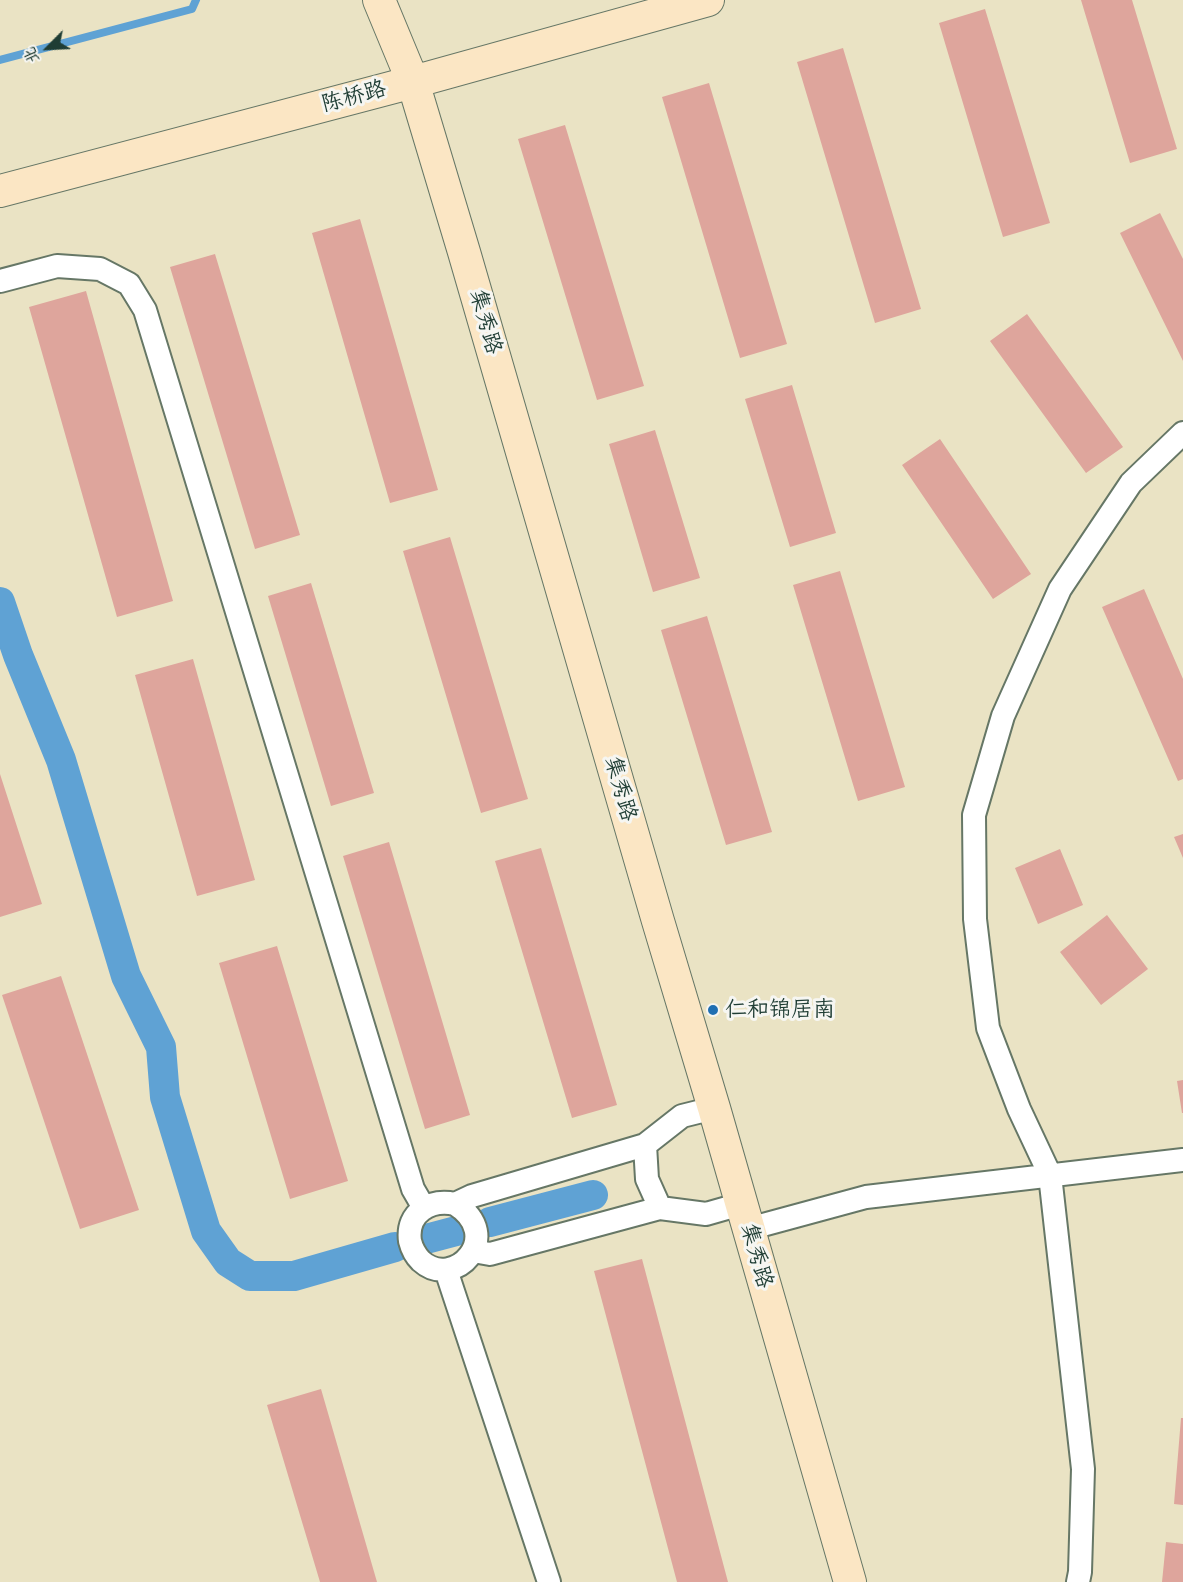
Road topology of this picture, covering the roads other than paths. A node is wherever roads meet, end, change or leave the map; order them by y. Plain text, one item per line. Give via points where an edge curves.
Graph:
1 (379, 0) edge
2 (708, 0) edge
3 (413, 82) junction
4 (0, 191) edge
5 (0, 282) edge
6 (1183, 433) edge
7 (714, 1108) junction
8 (645, 1145) junction
9 (1183, 1160) edge
10 (1050, 1175) junction
11 (456, 1204) junction
12 (424, 1208) junction
13 (660, 1208) junction
14 (745, 1216) junction
15 (473, 1251) junction
16 (446, 1270) junction
17 (549, 1582) edge
18 (850, 1582) edge
19 (1078, 1582) edge

1 - 3 street, 集秀路
2 - 3 street, 陈桥路
3 - 4 street, 陈桥路
3 - 7 street, 集秀路
5 - 12 street via 57,266 100,269 129,284 146,310 413,1189
6 - 10 street via 1131,483 1060,590 1003,716 974,815 975,919 988,1028
7 - 8 street via 682,1116
7 - 14 street, 集秀路
8 - 11 street via 471,1196
8 - 13 street via 647,1179
9 - 10 street
10 - 14 street
10 - 19 street via 1083,1469
11 - 12 street via 434,1203
11 - 15 street via 472,1218 476,1229
12 - 16 street via 411,1225 411,1246 425,1264
13 - 14 street
13 - 15 street via 490,1254
14 - 18 street, 集秀路
15 - 16 street via 457,1267
16 - 17 street

